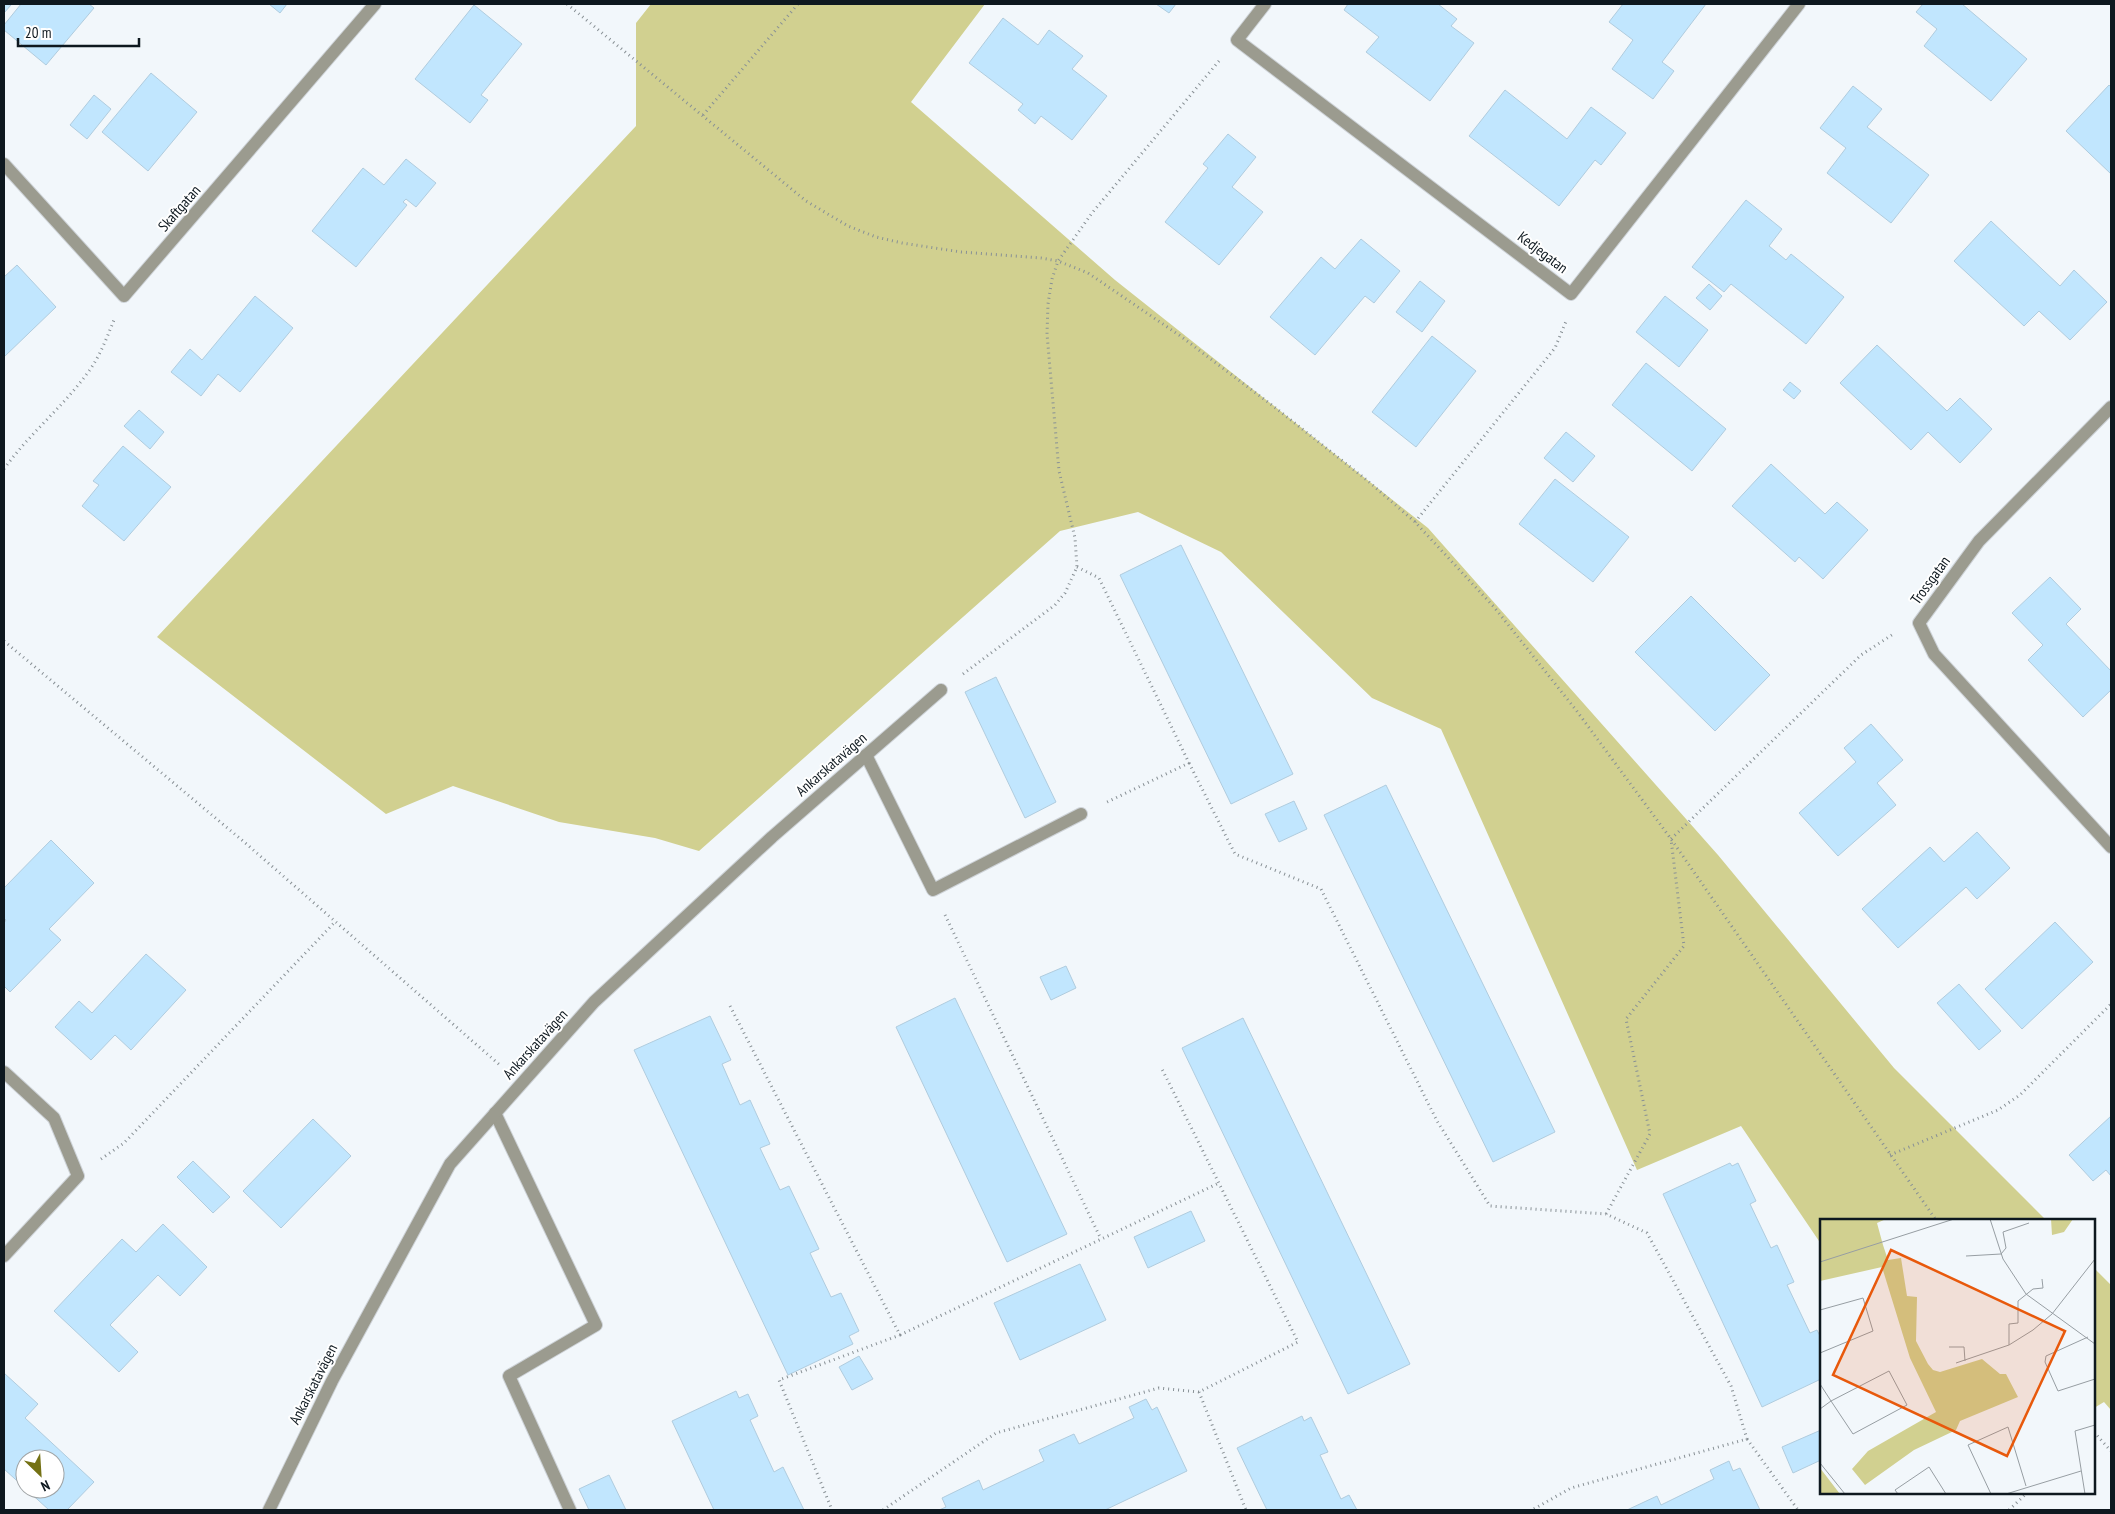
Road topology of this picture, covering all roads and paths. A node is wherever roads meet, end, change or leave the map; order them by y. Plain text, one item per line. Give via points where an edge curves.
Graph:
1 (375, 4) edge
2 (567, 4) edge
3 (798, 4) edge
4 (1265, 4) edge
5 (1800, 4) edge
6 (1237, 40) junction
7 (703, 115) junction
8 (4, 164) edge
9 (1058, 262) junction
10 (1571, 294) junction
11 (124, 296) junction
12 (2111, 407) edge
13 (4, 469) edge
14 (1414, 522) junction
15 (1077, 567) junction
16 (1919, 623) junction
17 (4, 641) edge
18 (941, 690) joint
19 (866, 755) junction
20 (1189, 763) junction
21 (1081, 814) joint
22 (1671, 839) junction
23 (2111, 847) edge
24 (933, 890) junction
25 (335, 922) junction
26 (2111, 1004) edge
27 (730, 1006) dead end
28 (1161, 1067) dead end
29 (4, 1072) edge
30 (522, 1084) junction
31 (495, 1113) junction
32 (1890, 1155) junction
33 (78, 1176) junction
34 (1219, 1183) junction
35 (1606, 1214) junction
36 (1935, 1219) edge
37 (1101, 1239) junction
38 (4, 1256) edge
39 (900, 1335) junction
40 (1199, 1392) junction
41 (2095, 1433) edge
42 (1747, 1439) junction
43 (2111, 1451) edge
44 (2026, 1494) edge
45 (269, 1510) edge
46 (570, 1510) edge
47 (832, 1510) edge
48 (883, 1510) edge
49 (1246, 1510) edge
50 (1532, 1510) edge
51 (1798, 1510) edge
52 (2009, 1510) edge

1 - 11 street, Skaftgatan
2 - 7 path
3 - 7 path
4 - 6 street
5 - 10 street, Kedjegatan
6 - 9 path via 1092,213
6 - 10 street, Kedjegatan
7 - 9 path via 806,201 848,226 902,243
8 - 11 street
9 - 14 path via 1088,273 1179,336 1285,415
9 - 15 path via 1048,304 1047,334 1059,471
10 - 14 path via 1568,317 1554,348
11 - 13 path via 91,369
12 - 16 street, Trossgatan via 1979,541
14 - 22 path via 1494,607 1576,710
15 - 18 path via 1065,593 1054,605
15 - 20 path via 1099,578
16 - 22 path via 1886,637 1861,655
16 - 23 street, Trossgatan via 1934,654
17 - 25 path
18 - 19 street, Ankarskatavägen
19 - 24 street
19 - 30 street, Ankarskatavägen via 594,1002
20 - 21 path
20 - 35 path via 1236,854 1321,889 1437,1121 1490,1206
21 - 24 street
22 - 32 path
22 - 35 path via 1684,946 1626,1019 1650,1134
24 - 37 path
25 - 30 path
25 - 33 path via 124,1143
26 - 32 path via 2020,1095 1998,1110
27 - 39 path
28 - 34 path
29 - 33 street via 54,1118
30 - 31 street, Ankarskatavägen
31 - 45 street, Ankarskatavägen via 450,1164 332,1381
31 - 46 street via 596,1325 510,1376
32 - 36 path
33 - 38 street
34 - 37 path
34 - 40 path via 1298,1342
35 - 42 path via 1646,1233 1731,1386
37 - 39 path
39 - 47 path via 779,1380
40 - 48 path via 1159,1388 996,1433
40 - 49 path
41 - 43 path
42 - 50 path via 1571,1488
42 - 51 path
44 - 52 path

